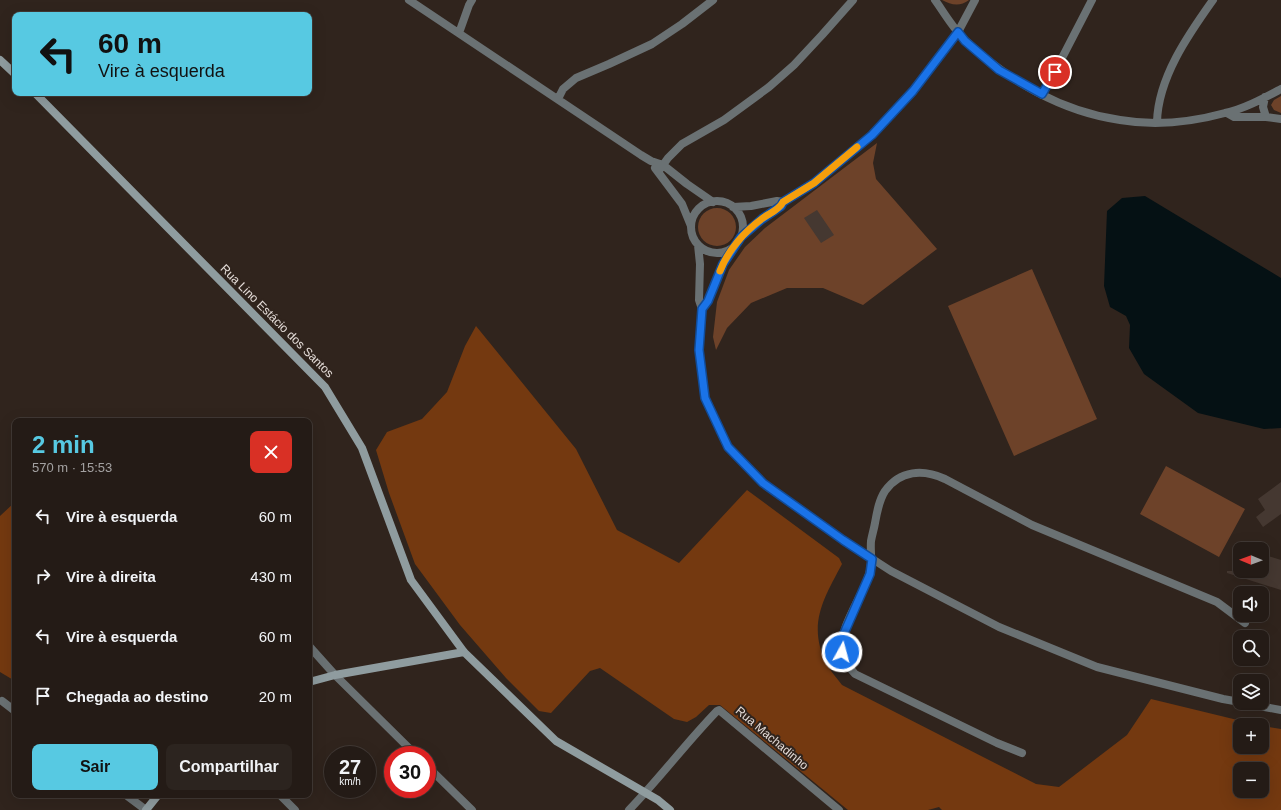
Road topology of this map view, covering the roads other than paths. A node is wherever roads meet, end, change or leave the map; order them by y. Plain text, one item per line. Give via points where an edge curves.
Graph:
1 (409, 0) edge
2 (472, 0) edge
3 (713, 0) edge
4 (852, 0) edge
5 (935, 0) edge
6 (975, 0) edge
7 (1092, 0) edge
8 (1213, 0) edge
9 (958, 32) junction
10 (459, 33) junction
11 (0, 60) edge
12 (12, 71) edge
13 (1281, 89) edge
14 (1042, 94) junction
15 (38, 96) edge
16 (1265, 97) junction
17 (558, 99) junction
18 (1227, 113) junction
19 (1266, 116) junction
20 (1281, 119) edge
21 (1157, 122) junction
22 (650, 161) junction
23 (663, 164) junction
24 (658, 172) junction
25 (713, 202) junction
26 (783, 202) junction
27 (733, 207) junction
28 (691, 227) junction
29 (741, 237) junction
30 (698, 245) junction
31 (733, 248) junction
32 (702, 309) junction
33 (872, 559) junction
34 (1244, 623) dead end
35 (312, 649) edge
36 (464, 652) junction
37 (335, 675) junction
38 (312, 681) edge
39 (2, 701) dead end
40 (1233, 701) edge
41 (1269, 708) edge
42 (12, 709) edge
43 (1281, 710) edge
44 (407, 746) edge
45 (1022, 753) dead end
46 (436, 775) edge
47 (646, 793) junction
48 (130, 798) edge
49 (156, 798) edge
50 (283, 798) edge
51 (146, 810) edge
52 (295, 810) edge
53 (472, 810) edge
54 (629, 810) edge
55 (670, 810) edge
56 (839, 810) edge

1 - 10 street
2 - 10 street
3 - 17 street via 652,44 576,78 563,89
4 - 23 street via 794,65 769,87 724,120 682,144
5 - 9 street
6 - 9 street
7 - 14 street
8 - 21 street via 1191,32 1164,82 1157,110
9 - 14 street via 999,70
9 - 26 street via 913,91 872,135 814,183
10 - 17 street
11 - 12 main road
13 - 16 street
14 - 21 street via 1080,112 1121,121
15 - 36 main road, Rua Lino Estácio dos Santos via 325,386 362,448 411,580
16 - 18 street
16 - 19 street via 1263,107
17 - 22 street
18 - 19 street via 1234,117
18 - 21 street via 1192,120
19 - 20 street
22 - 23 street
22 - 24 street
23 - 24 street
23 - 25 street via 686,184
24 - 28 street via 682,204
25 - 27 street via 727,203
25 - 28 street via 695,213
26 - 27 street
26 - 29 street
27 - 29 street via 743,224
28 - 30 street
29 - 31 street
30 - 31 street via 715,253
30 - 32 street via 699,300
31 - 32 street
32 - 33 street via 699,350 705,398 728,447 763,483
33 - 34 street via 871,541 879,503 885,491 894,481 906,475 932,473 1032,524 1217,602
33 - 40 street via 999,628 1097,666
33 - 45 street via 870,574 842,638 842,652 847,664 855,674
35 - 37 street
36 - 37 main road
36 - 47 main road, Rua Lino Estácio dos Santos via 556,741
37 - 38 main road
37 - 44 street
39 - 42 street
41 - 43 street
46 - 53 street
47 - 54 street
47 - 55 main road, Rua Lino Estácio dos Santos
47 - 56 street, Rua Machadinho via 692,736 719,710
48 - 51 street
49 - 51 main road
50 - 52 street

